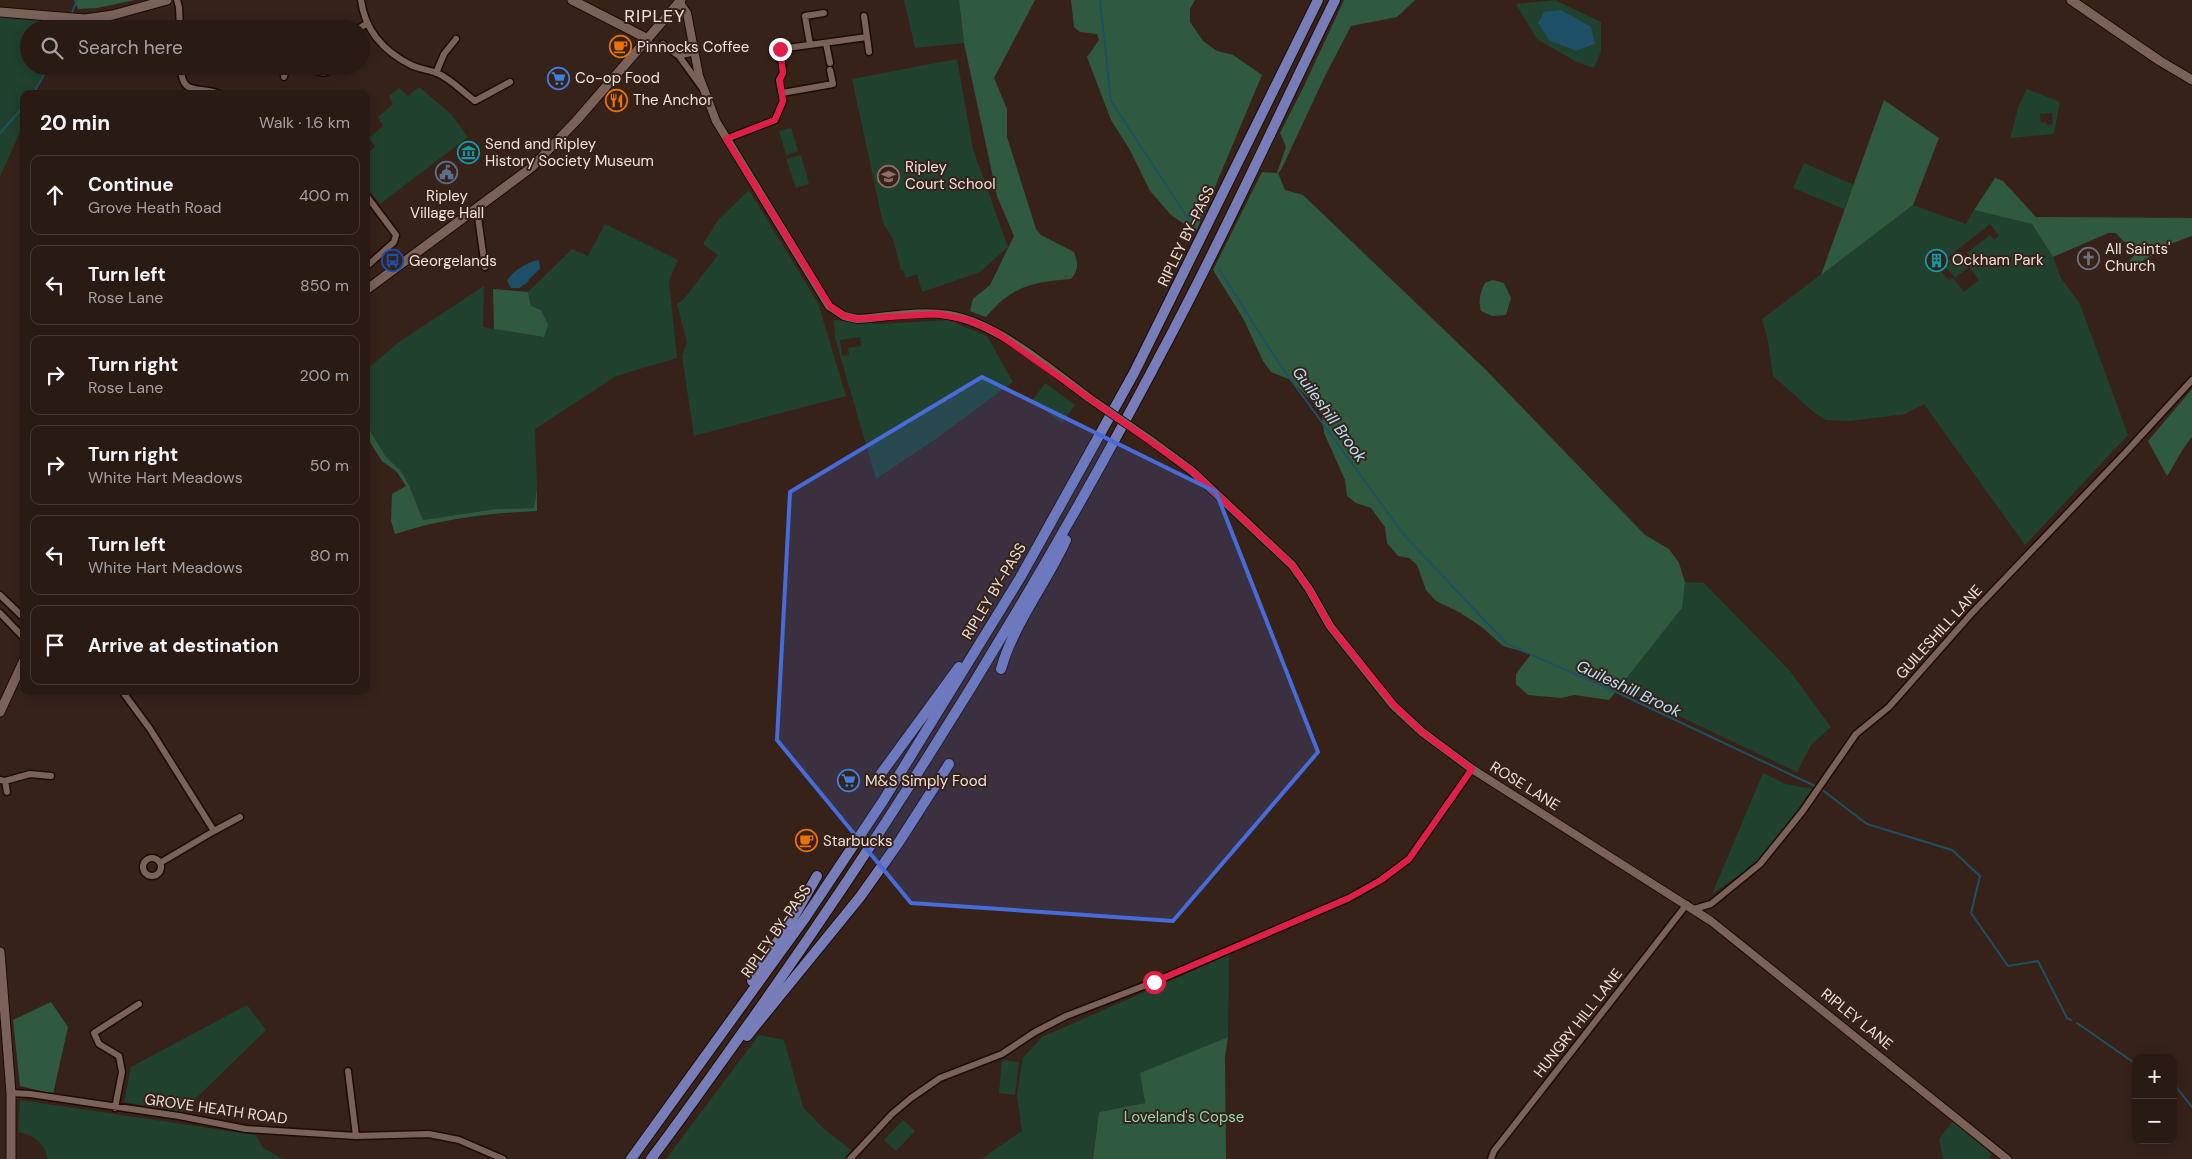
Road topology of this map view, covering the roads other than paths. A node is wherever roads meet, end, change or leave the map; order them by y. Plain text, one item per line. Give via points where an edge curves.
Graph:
1 (167, 0) edge
2 (177, 0) edge
3 (361, 0) edge
4 (572, 0) edge
5 (1318, 0) edge
6 (1335, 0) edge
7 (2071, 0) edge
8 (680, 1) edge
9 (0, 12) edge
10 (824, 13) dead end
11 (864, 16) dead end
12 (180, 20) edge
13 (365, 20) edge
14 (370, 29) edge
15 (867, 37) junction
16 (456, 39) dead end
17 (648, 39) junction
18 (826, 43) junction
19 (663, 44) dead end
20 (810, 45) junction
21 (694, 52) junction
22 (870, 52) dead end
23 (679, 56) junction
24 (436, 73) junction
25 (181, 75) edge
26 (2192, 80) edge
27 (510, 82) dead end
28 (202, 90) edge
29 (704, 90) junction
30 (782, 93) junction
31 (726, 139) junction
32 (370, 201) edge
33 (477, 210) junction
34 (370, 263) edge
35 (485, 267) dead end
36 (370, 287) edge
37 (2192, 380) edge
38 (1087, 491) junction
39 (1020, 578) junction
40 (0, 595) edge
41 (0, 613) edge
42 (20, 614) edge
43 (20, 634) edge
44 (20, 669) edge
45 (1001, 669) dead end
46 (125, 695) edge
47 (0, 712) edge
48 (949, 764) dead end
49 (1472, 769) junction
50 (880, 775) dead end
51 (51, 776) dead end
52 (3, 781) edge
53 (8, 792) dead end
54 (240, 817) dead end
55 (214, 831) junction
56 (160, 862) dead end
57 (817, 876) dead end
58 (1687, 904) junction
59 (1711, 904) junction
60 (1694, 909) junction
61 (1711, 921) junction
62 (0, 952) edge
63 (139, 1004) dead end
64 (348, 1071) dead end
65 (12, 1094) junction
66 (677, 1097) junction
67 (115, 1108) junction
68 (688, 1108) junction
69 (356, 1136) junction
70 (10, 1159) edge
71 (503, 1159) edge
72 (631, 1159) edge
73 (651, 1159) edge
74 (850, 1159) edge
75 (1491, 1159) edge
76 (2007, 1159) edge

1 - 9 main road via 113,15 76,19
2 - 12 street
3 - 13 street
4 - 17 main road
5 - 39 highway, RIPLEY BY-PASS via 1134,374
6 - 38 highway, RIPLEY BY-PASS via 1175,327
7 - 26 main road
8 - 17 main road
8 - 21 street, ROSE LANE via 687,14
10 - 20 street via 805,16
11 - 15 street
14 - 24 street via 380,43 410,65
15 - 18 street
15 - 22 street
16 - 24 street via 444,54
17 - 33 main road via 547,153 524,175
18 - 20 street
18 - 30 street via 833,84
19 - 23 street, ROSE LANE
20 - 30 street via 780,49
21 - 23 street
21 - 29 street, ROSE LANE
23 - 29 street, ROSE LANE
24 - 27 street via 475,101
25 - 28 street via 181,80 188,87
29 - 31 street, ROSE LANE
30 - 31 street via 783,101 775,120
31 - 49 street, ROSE LANE, bridge via 835,311 857,319 937,314 968,320 994,331 1150,440 1192,471 1292,565 1330,626 1394,705 1422,732
32 - 34 street via 395,232 394,242
33 - 35 street
33 - 36 main road
37 - 59 street, GUILESHILL LANE via 1972,613 1889,707 1856,734 1765,859
38 - 45 highway via 1056,561 1009,646
38 - 68 highway, RIPLEY BY-PASS via 897,807 819,925
39 - 50 highway
39 - 66 highway, RIPLEY BY-PASS via 878,808 805,918
40 - 42 street
41 - 43 street
44 - 47 main road
46 - 55 street
48 - 68 highway via 860,897
49 - 58 street, ROSE LANE
49 - 74 street via 1409,859 1370,887 1154,982 1066,1016 1002,1054 940,1078 892,1114
51 - 52 street via 30,774
52 - 53 street
54 - 55 street
55 - 56 street
57 - 66 highway
58 - 60 street, RIPLEY LANE
58 - 75 street, HUNGRY HILL LANE
59 - 60 street, GUILESHILL LANE
59 - 61 street
60 - 61 street, RIPLEY LANE
61 - 76 street, RIPLEY LANE
62 - 65 main road
63 - 67 street via 94,1033 99,1044 119,1056 122,1072
64 - 69 street
65 - 67 street, GROVE HEATH ROAD
65 - 70 main road
66 - 72 highway, RIPLEY BY-PASS
67 - 69 street, GROVE HEATH ROAD via 246,1129
68 - 73 highway, RIPLEY BY-PASS
69 - 71 street, GROVE HEATH ROAD via 429,1134 468,1143

